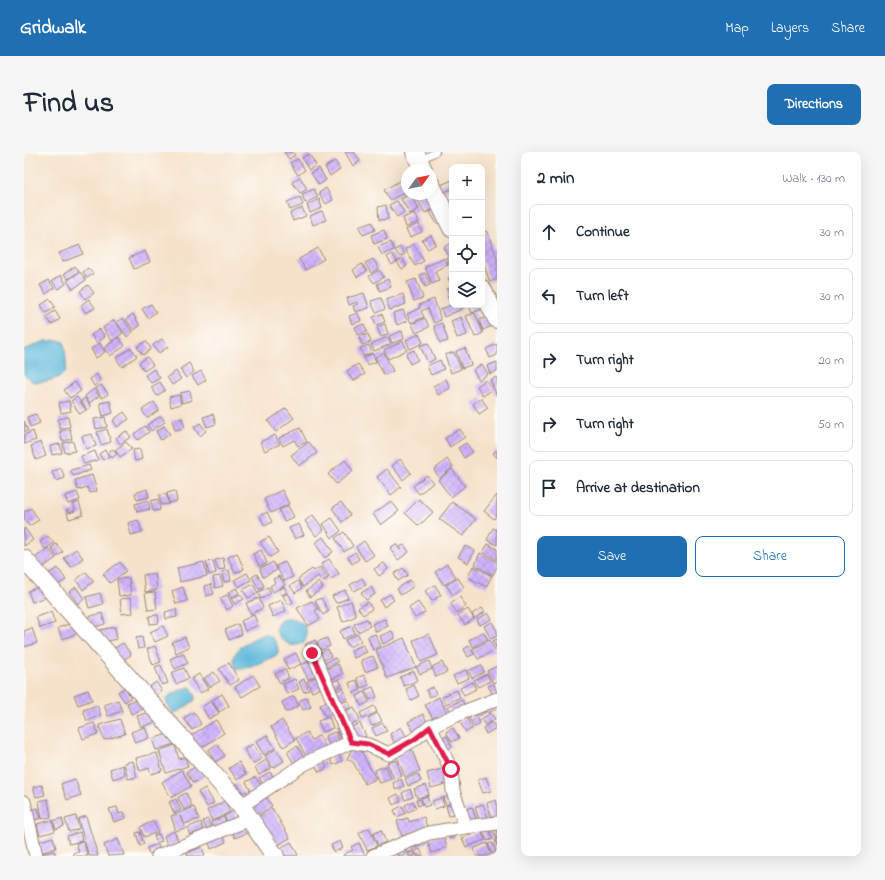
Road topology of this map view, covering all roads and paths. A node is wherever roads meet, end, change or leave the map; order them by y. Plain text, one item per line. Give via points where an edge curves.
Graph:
1 (436, 152) edge
2 (419, 161) edge
3 (437, 197) edge
4 (449, 222) edge
5 (485, 295) edge
6 (497, 319) edge
7 (24, 559) edge
8 (312, 653) dead end
9 (497, 699) edge
10 (430, 727) junction
11 (351, 742) junction
12 (24, 802) edge
13 (246, 813) junction
14 (497, 823) edge
15 (466, 827) junction
16 (36, 856) edge
17 (158, 856) edge
18 (275, 856) edge
19 (373, 856) edge

1 - 2 lane
3 - 4 street
5 - 6 street
7 - 13 street
8 - 11 street
9 - 10 street
10 - 11 street via 389,754 368,744
10 - 15 street via 451,769 453,791
11 - 13 street via 304,764
12 - 16 street
13 - 17 street
13 - 18 street
14 - 15 street
15 - 19 street via 429,833

